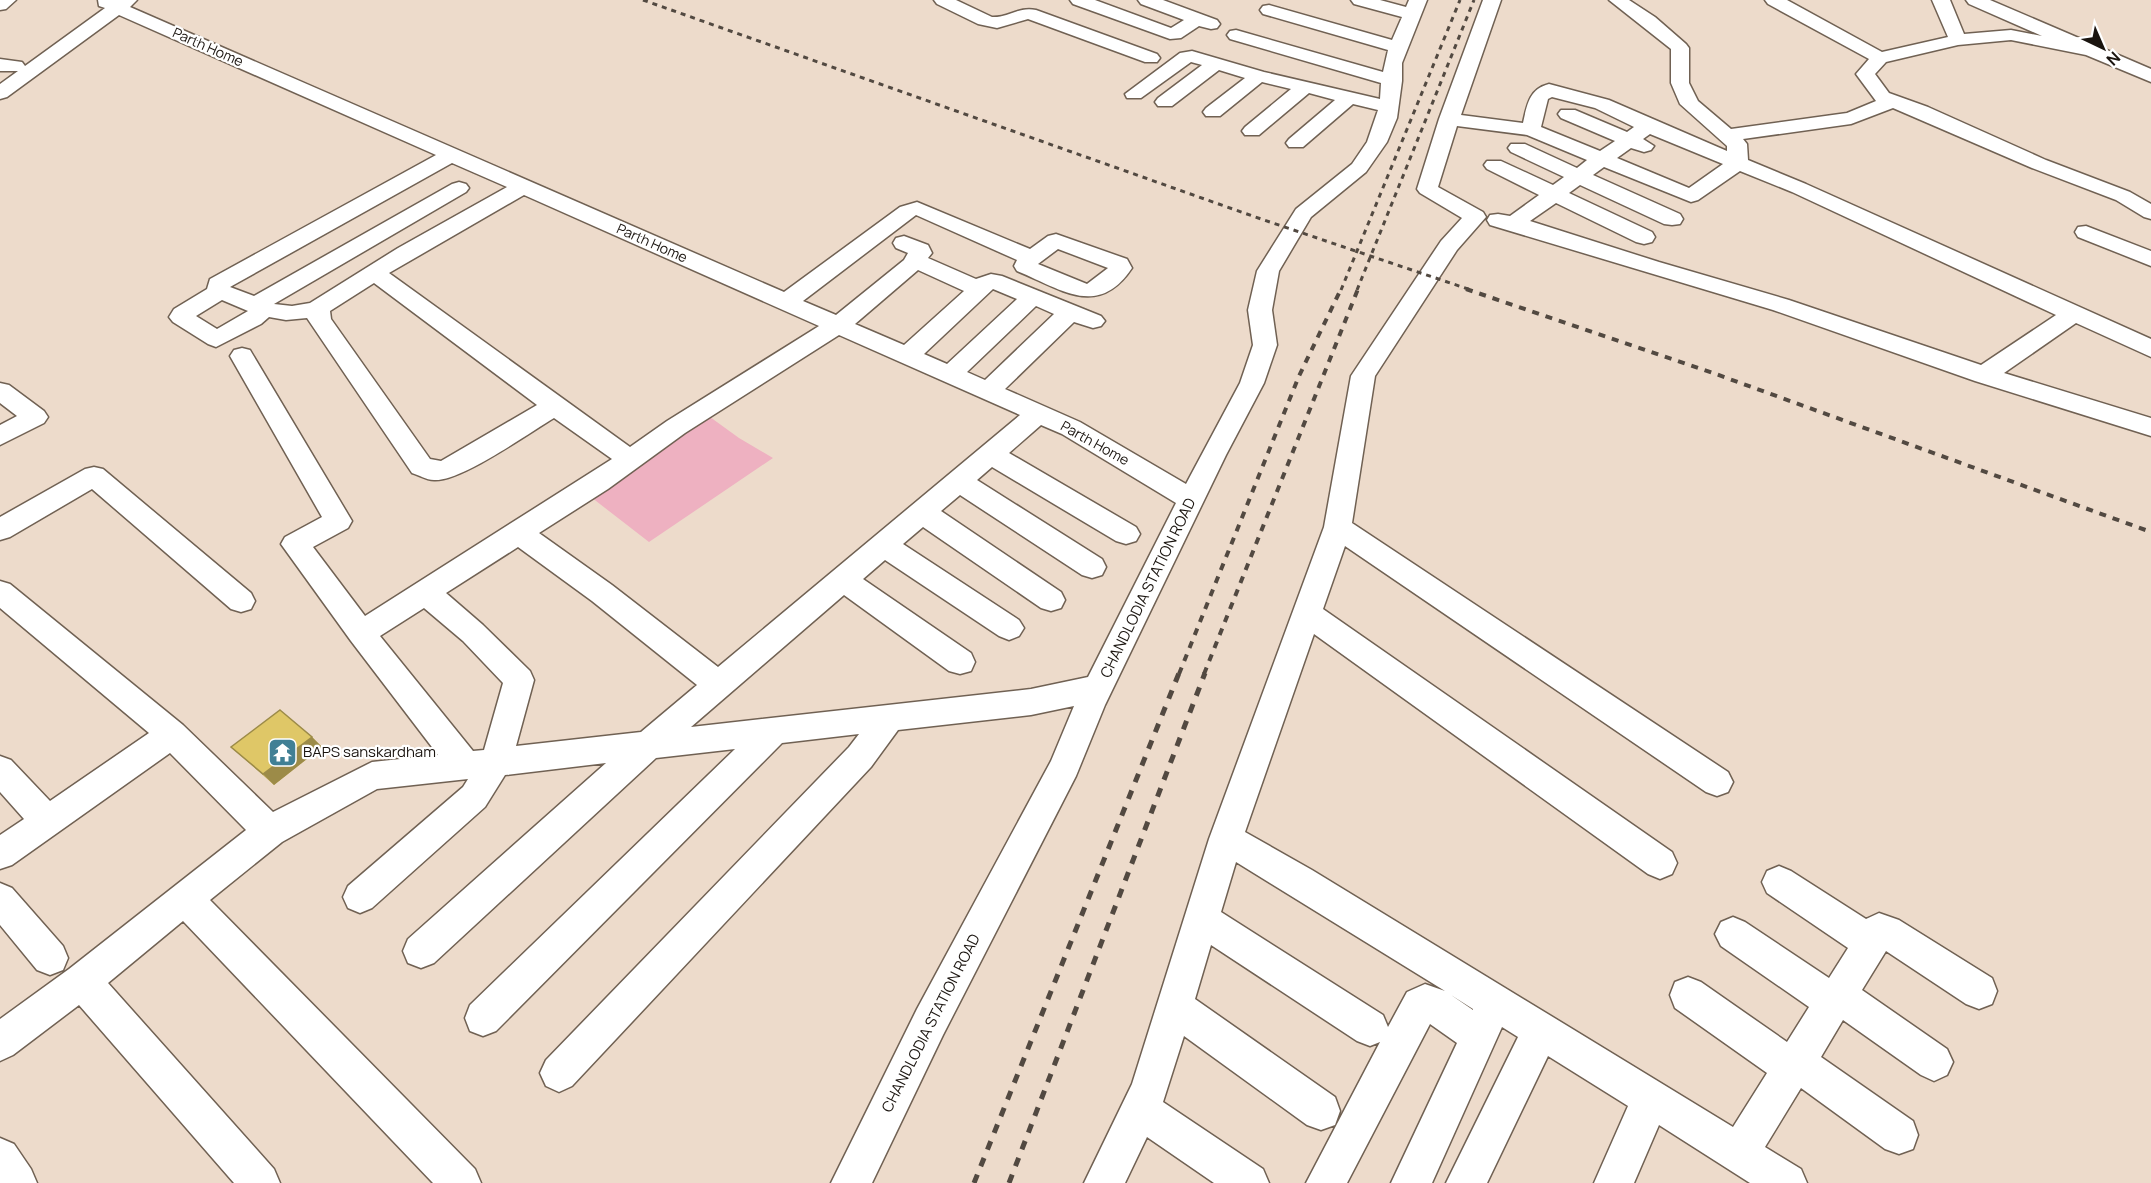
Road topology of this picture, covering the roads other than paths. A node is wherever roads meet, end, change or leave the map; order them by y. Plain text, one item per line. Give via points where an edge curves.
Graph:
1 (7, 0) edge
2 (943, 0) edge
3 (1079, 0) edge
4 (1147, 0) edge
5 (1360, 0) edge
6 (1492, 0) edge
7 (1618, 0) edge
8 (1774, 0) edge
9 (1941, 0) edge
10 (1975, 0) edge
11 (115, 2) edge
12 (0, 5) edge
13 (1415, 7) edge
14 (1269, 10) dead end
15 (1197, 19) junction
16 (1251, 23) dead end
17 (1218, 27) dead end
18 (1958, 40) junction
19 (1398, 47) junction
20 (1225, 48) junction
21 (2096, 51) junction
22 (1151, 58) dead end
23 (1880, 58) junction
24 (8, 66) edge
25 (1259, 76) junction
26 (2151, 76) edge
27 (0, 78) edge
28 (1305, 87) junction
29 (0, 93) edge
30 (1134, 94) dead end
31 (1391, 94) junction
32 (1350, 97) junction
33 (1893, 101) junction
34 (1165, 102) dead end
35 (1213, 112) dead end
36 (1568, 114) dead end
37 (1449, 119) junction
38 (1648, 126) junction
39 (1531, 130) junction
40 (1252, 131) dead end
41 (1727, 135) junction
42 (1630, 140) junction
43 (1296, 143) dead end
44 (1518, 148) dead end
45 (453, 154) junction
46 (1663, 154) dead end
47 (1602, 159) junction
48 (1738, 163) junction
49 (1494, 165) dead end
50 (1696, 168) dead end
51 (1580, 175) junction
52 (1718, 177) junction
53 (524, 186) junction
54 (459, 188) dead end
55 (1553, 194) junction
56 (1691, 196) junction
57 (2151, 213) edge
58 (1475, 217) junction
59 (1672, 219) junction
60 (1514, 223) junction
61 (396, 225) junction
62 (2085, 232) dead end
63 (1644, 237) junction
64 (430, 240) junction
65 (1614, 256) junction
66 (2151, 259) edge
67 (375, 273) junction
68 (981, 287) junction
69 (220, 291) junction
70 (1023, 292) junction
71 (786, 302) junction
72 (260, 307) junction
73 (318, 308) junction
74 (2073, 314) junction
75 (838, 325) junction
76 (2151, 349) edge
77 (242, 356) dead end
78 (907, 356) junction
79 (950, 374) junction
80 (1984, 375) junction
81 (0, 391) edge
82 (988, 391) junction
83 (555, 406) junction
84 (1039, 413) junction
85 (2151, 427) edge
86 (0, 436) edge
87 (991, 454) junction
88 (630, 460) junction
89 (959, 481) junction
90 (1191, 499) junction
91 (922, 512) junction
92 (1338, 527) junction
93 (0, 530) edge
94 (519, 533) junction
95 (1126, 534) dead end
96 (884, 545) junction
97 (1092, 567) dead end
98 (843, 579) junction
99 (0, 592) edge
100 (425, 592) junction
101 (1051, 600) dead end
102 (241, 601) dead end
103 (1307, 613) junction
104 (1009, 628) dead end
105 (360, 633) junction
106 (960, 662) dead end
107 (719, 685) junction
108 (1098, 688) junction
109 (889, 718) junction
110 (774, 731) junction
111 (172, 734) junction
112 (648, 745) junction
113 (481, 764) junction
114 (0, 770) edge
115 (1717, 782) dead end
116 (47, 821) junction
117 (270, 831) junction
118 (1226, 839) junction
119 (0, 854) edge
120 (1660, 863) dead end
121 (1779, 882) dead end
122 (360, 897) dead end
123 (184, 898) junction
124 (0, 899) edge
125 (1201, 919) junction
126 (1733, 934) dead end
127 (1871, 943) junction
128 (421, 951) dead end
129 (50, 958) dead end
130 (82, 981) junction
131 (1979, 991) dead end
132 (1688, 994) dead end
133 (1835, 999) junction
134 (1495, 1001) junction
135 (1175, 1007) junction
136 (483, 1018) dead end
137 (1370, 1028) dead end
138 (1541, 1030) junction
139 (1479, 1036) junction
140 (0, 1042) edge
141 (1934, 1062) dead end
142 (1794, 1065) junction
143 (559, 1073) dead end
144 (1651, 1098) junction
145 (1139, 1110) junction
146 (1321, 1111) dead end
147 (1899, 1135) dead end
148 (1739, 1153) junction
149 (0, 1158) edge
150 (1779, 1181) edge
151 (17, 1183) edge
152 (260, 1183) edge
153 (461, 1183) edge
154 (851, 1183) edge
155 (1104, 1183) edge
156 (1249, 1183) edge
157 (1326, 1183) edge
158 (1411, 1183) edge
159 (1466, 1183) edge
160 (1614, 1183) edge

1 - 12 street
2 - 22 street via 989,22 1030,14
3 - 15 street via 1170,34
4 - 15 street
5 - 13 street
6 - 37 street
7 - 41 street via 1680,48 1680,83 1690,104
8 - 23 street
9 - 18 street
10 - 21 street
11 - 24 street
11 - 29 street
11 - 45 street, Parth Home
13 - 19 street, CHANDLODIA STATION ROAD
14 - 19 street
15 - 17 street
16 - 20 street
18 - 21 street via 2011,35
18 - 23 street
19 - 31 street, CHANDLODIA STATION ROAD
20 - 25 street
20 - 30 street via 1186,57
20 - 31 street
20 - 34 street
21 - 26 street
23 - 33 street via 1865,74 1882,97
24 - 27 street
25 - 28 street
25 - 35 street
28 - 32 street
28 - 40 street
31 - 32 street
31 - 90 street, CHANDLODIA STATION ROAD via 1377,142 1359,168 1303,213 1268,271 1260,310 1265,345 1252,383
32 - 43 street
33 - 41 street via 1851,118
33 - 57 street via 2123,196
36 - 42 street
37 - 39 street
37 - 58 street via 1427,189
38 - 39 street via 1602,104 1549,90 1539,97
38 - 42 street
38 - 48 street
39 - 47 street
41 - 48 street via 1737,144
42 - 46 street
42 - 47 street
44 - 51 street
45 - 53 street, Parth Home
45 - 69 street via 218,284
47 - 51 street
47 - 56 street
48 - 52 street
48 - 74 street
49 - 55 street
50 - 52 street
51 - 55 street
51 - 59 street
52 - 56 street
53 - 64 street
53 - 71 street, Parth Home
54 - 61 street
55 - 60 street
55 - 63 street
56 - 59 street
58 - 60 street
58 - 92 street via 1449,246 1363,376
59 - 63 street
60 - 65 street
61 - 64 street
61 - 72 street
62 - 66 street
63 - 65 street
64 - 67 street
65 - 80 street via 1781,304
67 - 73 street
67 - 83 street
68 - 70 street via 994,280
68 - 75 street via 910,252 856,312
68 - 78 street
69 - 72 street
69 - 72 street via 181,317 216,339 253,319
70 - 71 street via 1029,262 917,208 907,211
70 - 79 street
70 - 82 street via 1082,316
71 - 75 street, Parth Home
72 - 73 street via 283,314
73 - 83 street via 319,319 421,466 433,471 446,470
74 - 76 street via 2090,318
74 - 80 street
75 - 78 street, Parth Home
75 - 88 street
77 - 105 street via 338,521 296,544
78 - 79 street, Parth Home
79 - 82 street, Parth Home
80 - 85 street
81 - 86 street via 35,417
82 - 84 street, Parth Home
83 - 88 street
84 - 87 street
84 - 90 street, Parth Home
87 - 89 street
87 - 95 street
88 - 94 street
89 - 91 street
89 - 97 street
90 - 108 street, CHANDLODIA STATION ROAD
91 - 96 street
91 - 101 street
92 - 103 street
92 - 115 street
93 - 102 street via 94,476
94 - 100 street
94 - 107 street via 603,593
96 - 98 street
96 - 104 street
98 - 106 street
98 - 107 street
99 - 111 street
100 - 105 street
100 - 113 street via 519,680
103 - 118 street
103 - 120 street
105 - 113 street
107 - 112 street
108 - 109 street via 1031,702
108 - 154 street, CHANDLODIA STATION ROAD via 1065,766 930,1022
109 - 110 street
109 - 143 street via 860,757
110 - 112 street
110 - 136 street
111 - 116 street
111 - 117 street
112 - 113 street
112 - 128 street
113 - 117 street via 372,776
113 - 122 street via 484,785 474,797
114 - 116 street
116 - 119 street
117 - 123 street
118 - 125 street
118 - 134 street
121 - 127 street
123 - 130 street
123 - 153 street
124 - 129 street
125 - 135 street
125 - 137 street
126 - 133 street
127 - 131 street via 1879,930 1887,932
127 - 133 street
130 - 140 street
130 - 152 street
132 - 142 street
133 - 141 street
133 - 142 street
134 - 138 street
134 - 139 street
135 - 145 street
135 - 146 street
138 - 144 street
138 - 159 street
139 - 157 street via 1432,1004 1420,1005
139 - 158 street
142 - 147 street
142 - 148 street
144 - 148 street
144 - 160 street
145 - 155 street
145 - 156 street
148 - 150 street
149 - 151 street

